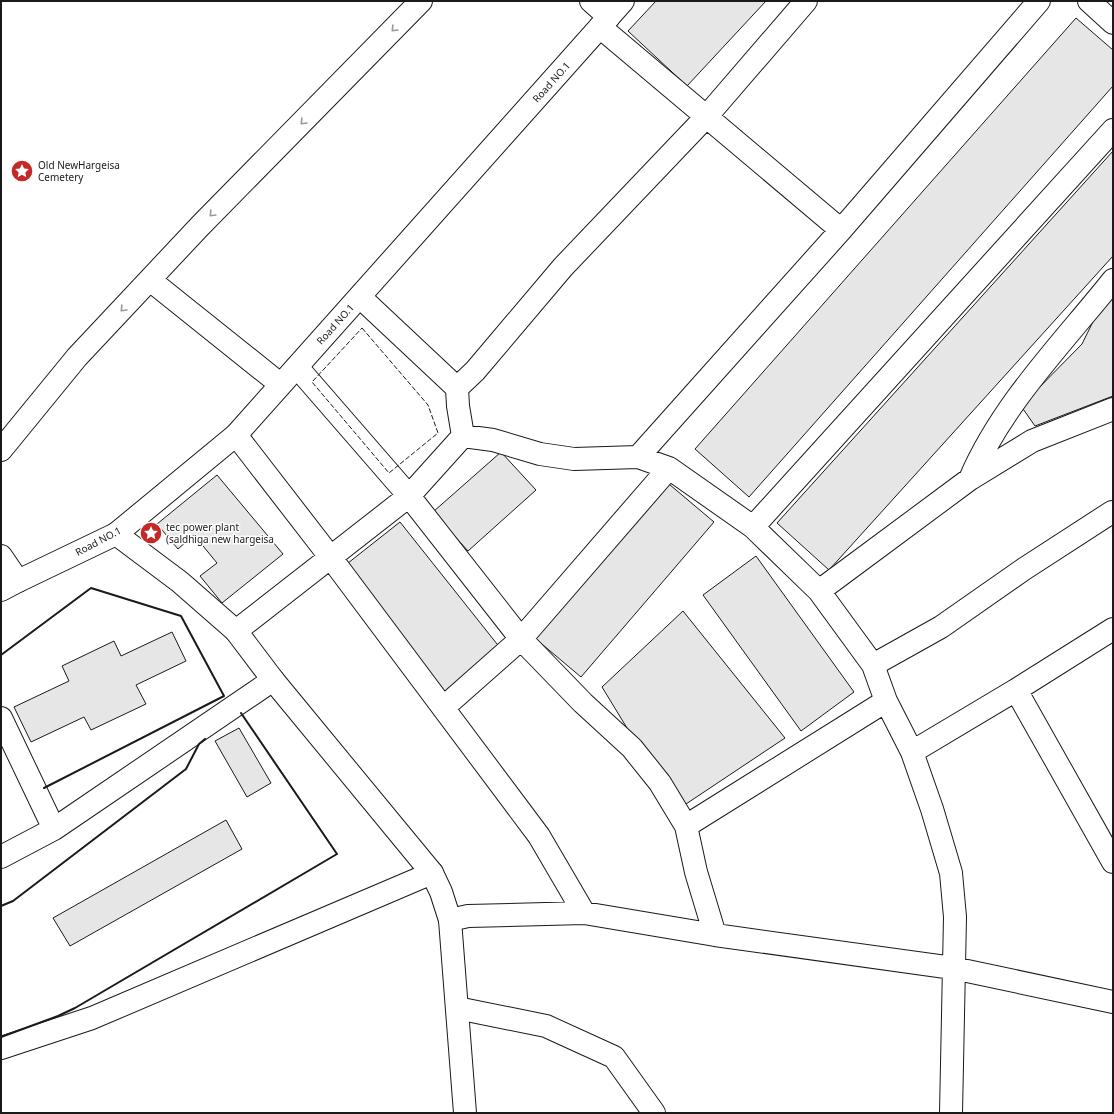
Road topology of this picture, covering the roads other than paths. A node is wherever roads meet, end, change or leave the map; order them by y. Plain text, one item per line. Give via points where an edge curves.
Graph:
1 (421, 1) edge
2 (591, 1) edge
3 (623, 1) edge
4 (806, 1) edge
5 (1039, 1) edge
6 (1089, 1) edge
7 (604, 22) junction
8 (1113, 23) edge
9 (706, 117) junction
10 (1113, 130) edge
11 (841, 230) junction
12 (150, 280) junction
13 (1113, 280) edge
14 (360, 296) junction
15 (297, 367) junction
16 (280, 384) junction
17 (457, 388) junction
18 (1113, 409) edge
19 (236, 435) junction
20 (463, 436) junction
21 (1, 450) edge
22 (638, 457) junction
23 (668, 468) junction
24 (970, 479) junction
25 (409, 496) junction
26 (1112, 512) dead end
27 (753, 527) junction
28 (116, 534) junction
29 (1, 556) edge
30 (331, 558) junction
31 (10, 586) edge
32 (819, 591) junction
33 (1113, 629) edge
34 (236, 631) junction
35 (521, 639) junction
36 (873, 665) junction
37 (273, 680) junction
38 (1016, 690) junction
39 (886, 700) junction
40 (443, 708) junction
41 (1, 718) edge
42 (912, 752) junction
43 (686, 826) junction
44 (54, 829) junction
45 (1, 857) edge
46 (1113, 862) edge
47 (432, 873) junction
48 (584, 913) junction
49 (450, 920) junction
50 (715, 935) junction
51 (953, 968) junction
52 (1113, 1002) edge
53 (457, 1008) junction
54 (1, 1048) edge
55 (465, 1113) edge
56 (654, 1113) edge
57 (951, 1113) edge

1 -> 12 main road
2 - 7 main road
3 - 7 main road, Road NO.1
4 - 9 main road
5 - 11 main road
6 - 8 main road
7 - 9 main road
7 - 14 main road, Road NO.1
9 - 11 main road
9 - 17 main road via 563,267 475,371
10 - 27 main road
11 - 22 main road
12 - 16 main road
12 -> 21 main road via 77,357
13 - 24 main road via 996,427
14 - 15 main road, Road NO.1
14 - 17 main road
15 - 16 main road, Road NO.1
15 - 25 main road
16 - 19 main road, Road NO.1
17 - 20 main road
18 - 24 main road via 1032,441
19 - 28 main road, Road NO.1
19 - 30 main road
20 - 22 main road via 493,440 540,454 574,459
20 - 25 main road
22 - 23 main road
23 - 27 main road
23 - 35 main road
24 - 32 main road
25 - 30 main road
25 - 35 main road
26 - 36 main road via 941,627
27 - 32 main road
28 - 31 main road, Road NO.1
28 - 34 main road via 180,582
29 - 31 main road
30 - 34 main road
30 - 40 main road
32 - 36 main road
33 - 38 main road
34 - 37 main road
35 - 40 main road
35 - 43 main road via 583,703 632,748 660,783
36 - 39 main road
37 - 44 main road
37 - 47 main road
38 - 42 main road
38 - 46 main road
39 - 42 main road
39 - 43 main road
40 - 48 main road via 539,836
41 - 44 main road
42 - 51 main road via 951,873 954,917
43 - 50 main road via 696,872
44 - 45 main road
47 - 49 main road
47 - 54 main road via 92,1018
48 - 49 main road via 468,916
48 - 50 main road
49 - 53 main road
50 - 51 main road
51 - 52 main road
51 - 57 main road
53 - 55 main road
53 - 56 main road via 546,1026 614,1057

